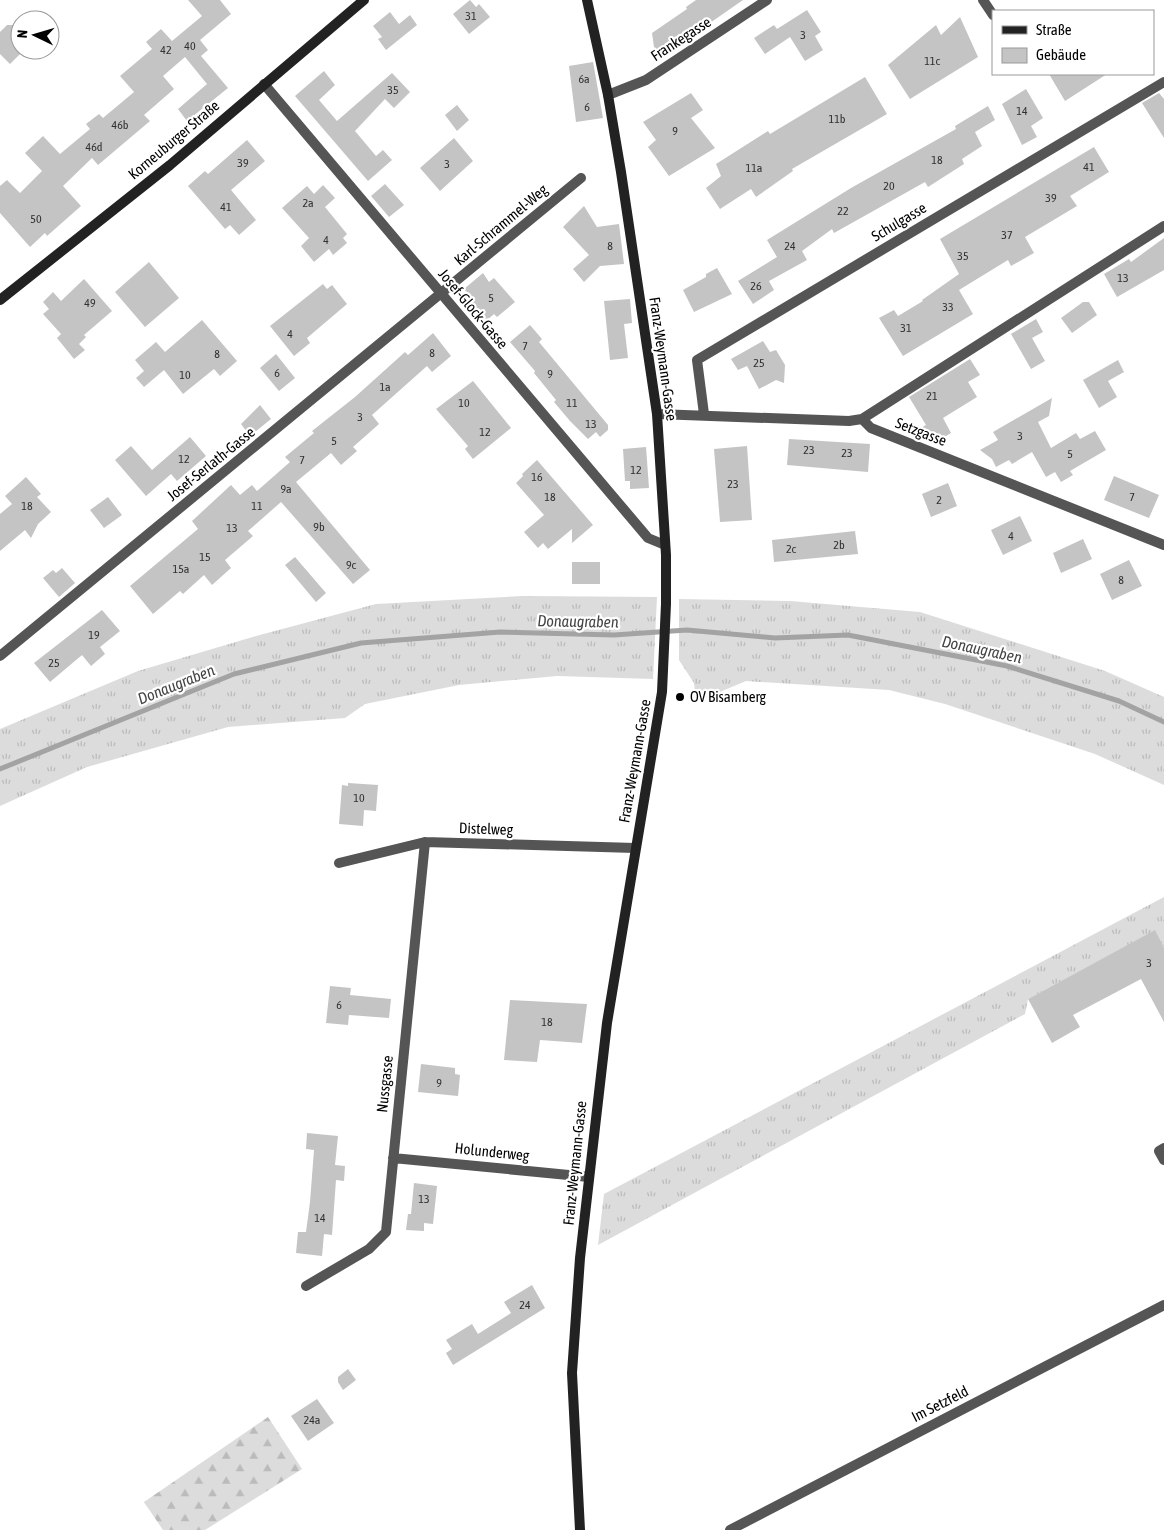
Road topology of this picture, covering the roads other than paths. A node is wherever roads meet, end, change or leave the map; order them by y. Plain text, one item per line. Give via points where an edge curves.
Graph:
1 (364, 0) edge
2 (587, 0) edge
3 (767, 0) edge
4 (983, 0) edge
5 (992, 14) edge
6 (1164, 82) edge
7 (264, 84) junction
8 (608, 95) junction
9 (581, 178) dead end
10 (1164, 226) edge
11 (441, 295) junction
12 (0, 300) edge
13 (656, 414) junction
14 (704, 414) junction
15 (862, 418) junction
16 (665, 545) junction
17 (1164, 545) edge
18 (0, 656) edge
19 (425, 842) junction
20 (635, 848) junction
21 (339, 863) dead end
22 (1164, 1148) edge
23 (393, 1158) junction
24 (1164, 1160) edge
25 (589, 1177) junction
26 (306, 1286) dead end
27 (1164, 1305) edge
28 (580, 1530) edge
29 (730, 1530) edge

1 - 7 street, Korneuburger Straße
2 - 8 street, Franz-Weymann-Gasse
3 - 8 street, Frankegasse via 646,80
4 - 5 street
6 - 14 street, Schulgasse via 697,360
7 - 11 street, Josef-Glock-Gasse
7 - 12 street, Korneuburger Straße via 170,165
8 - 13 street, Franz-Weymann-Gasse
9 - 11 street, Karl-Schrammel-Weg via 512,232
10 - 15 street
11 - 16 street, Josef-Glock-Gasse via 648,538
11 - 18 street, Josef-Serlath-Gasse
13 - 14 street
13 - 16 street, Franz-Weymann-Gasse
14 - 15 street via 849,421
15 - 17 street, Setzgasse via 870,428
16 - 20 street, Franz-Weymann-Gasse via 662,692
19 - 20 street, Distelweg
19 - 21 street, Distelweg
19 - 23 street, Nussgasse
20 - 25 street, Franz-Weymann-Gasse via 607,1023
22 - 24 street via 1159,1151
23 - 25 street, Holunderweg
23 - 26 street, Nussgasse via 386,1232 369,1249
25 - 28 street, Franz-Weymann-Gasse via 572,1373
27 - 29 street, Im Setzfeld

